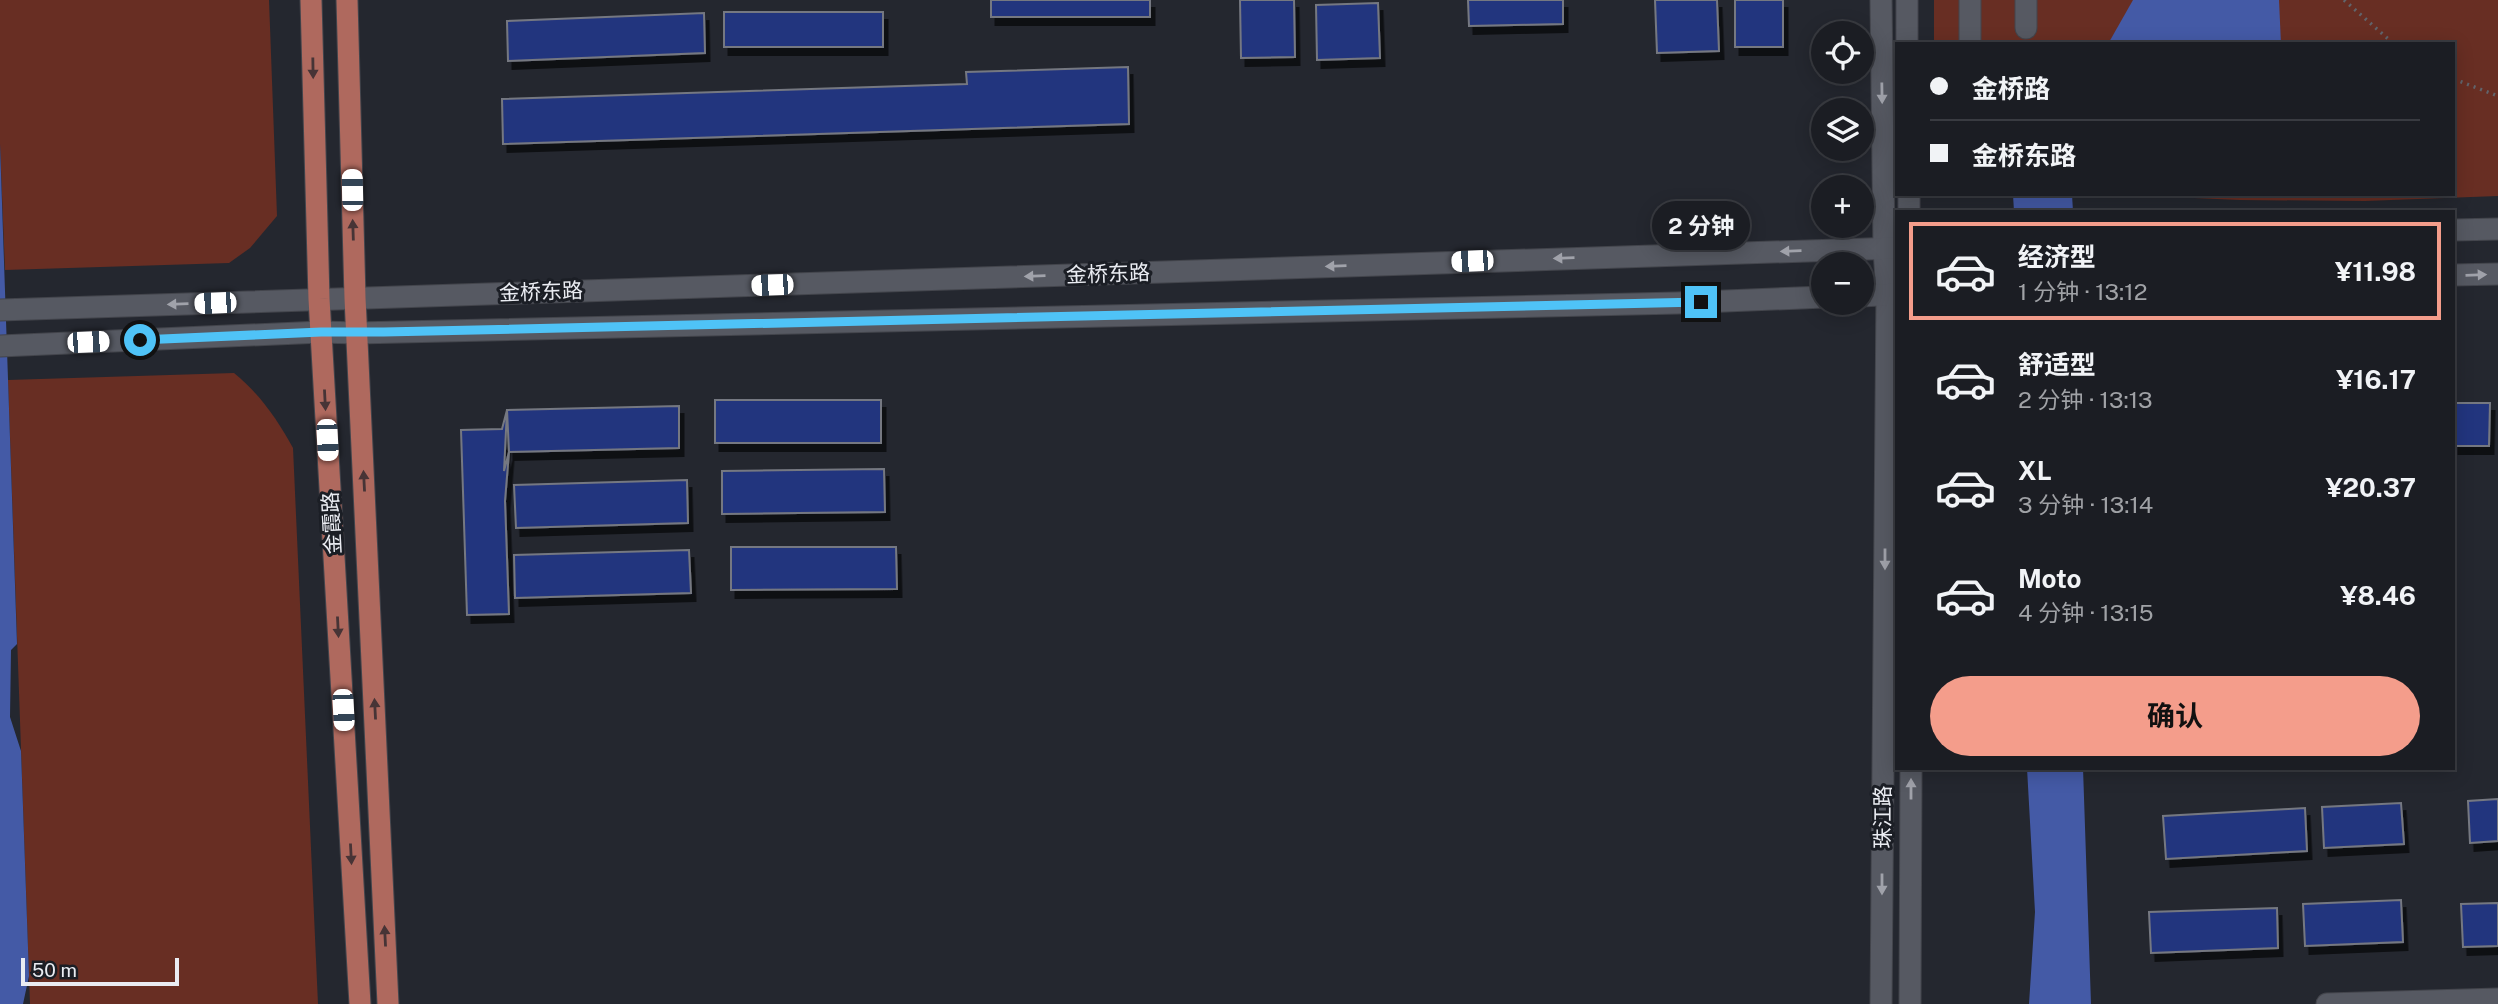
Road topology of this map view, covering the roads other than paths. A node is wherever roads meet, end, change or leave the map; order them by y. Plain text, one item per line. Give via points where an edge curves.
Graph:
1 (311, 0) edge
2 (347, 0) edge
3 (1881, 0) edge
4 (1907, 0) edge
5 (1970, 0) edge
6 (2026, 0) edge
7 (2026, 28) dead end
8 (1907, 42) edge
9 (1970, 42) edge
10 (2498, 229) edge
11 (2455, 230) edge
12 (1890, 248) edge
13 (2498, 274) edge
14 (2455, 275) edge
15 (1892, 294) edge
16 (1874, 295) edge
17 (355, 298) junction
18 (1811, 298) edge
19 (319, 299) junction
20 (3, 310) edge
21 (321, 332) junction
22 (357, 333) junction
23 (5, 346) edge
24 (1911, 770) edge
25 (2498, 999) edge
26 (359, 1004) edge
27 (388, 1004) edge
28 (1881, 1004) edge
29 (1910, 1004) edge
30 (2327, 1004) edge

1 -> 19 main road, 金霞路
17 -> 2 main road, 金霞路
3 -> 12 street, 珠江路
4 - 8 street
5 - 9 street
6 - 7 street
10 - 11 street
12 - 15 street, 珠江路
12 -> 17 street, 金桥东路
14 -> 13 street
15 - 16 street
15 -> 28 street, 珠江路
17 - 19 street, 金桥东路
17 - 22 main road, 金霞路
18 - 22 street, 金桥东路
19 -> 20 street, 金桥东路
19 - 21 main road, 金霞路
21 - 22 street, 金桥东路
21 - 23 street, 金桥东路
21 -> 26 main road, 金霞路
27 -> 22 main road, 金霞路
29 -> 24 street, 珠江路
25 - 30 street

